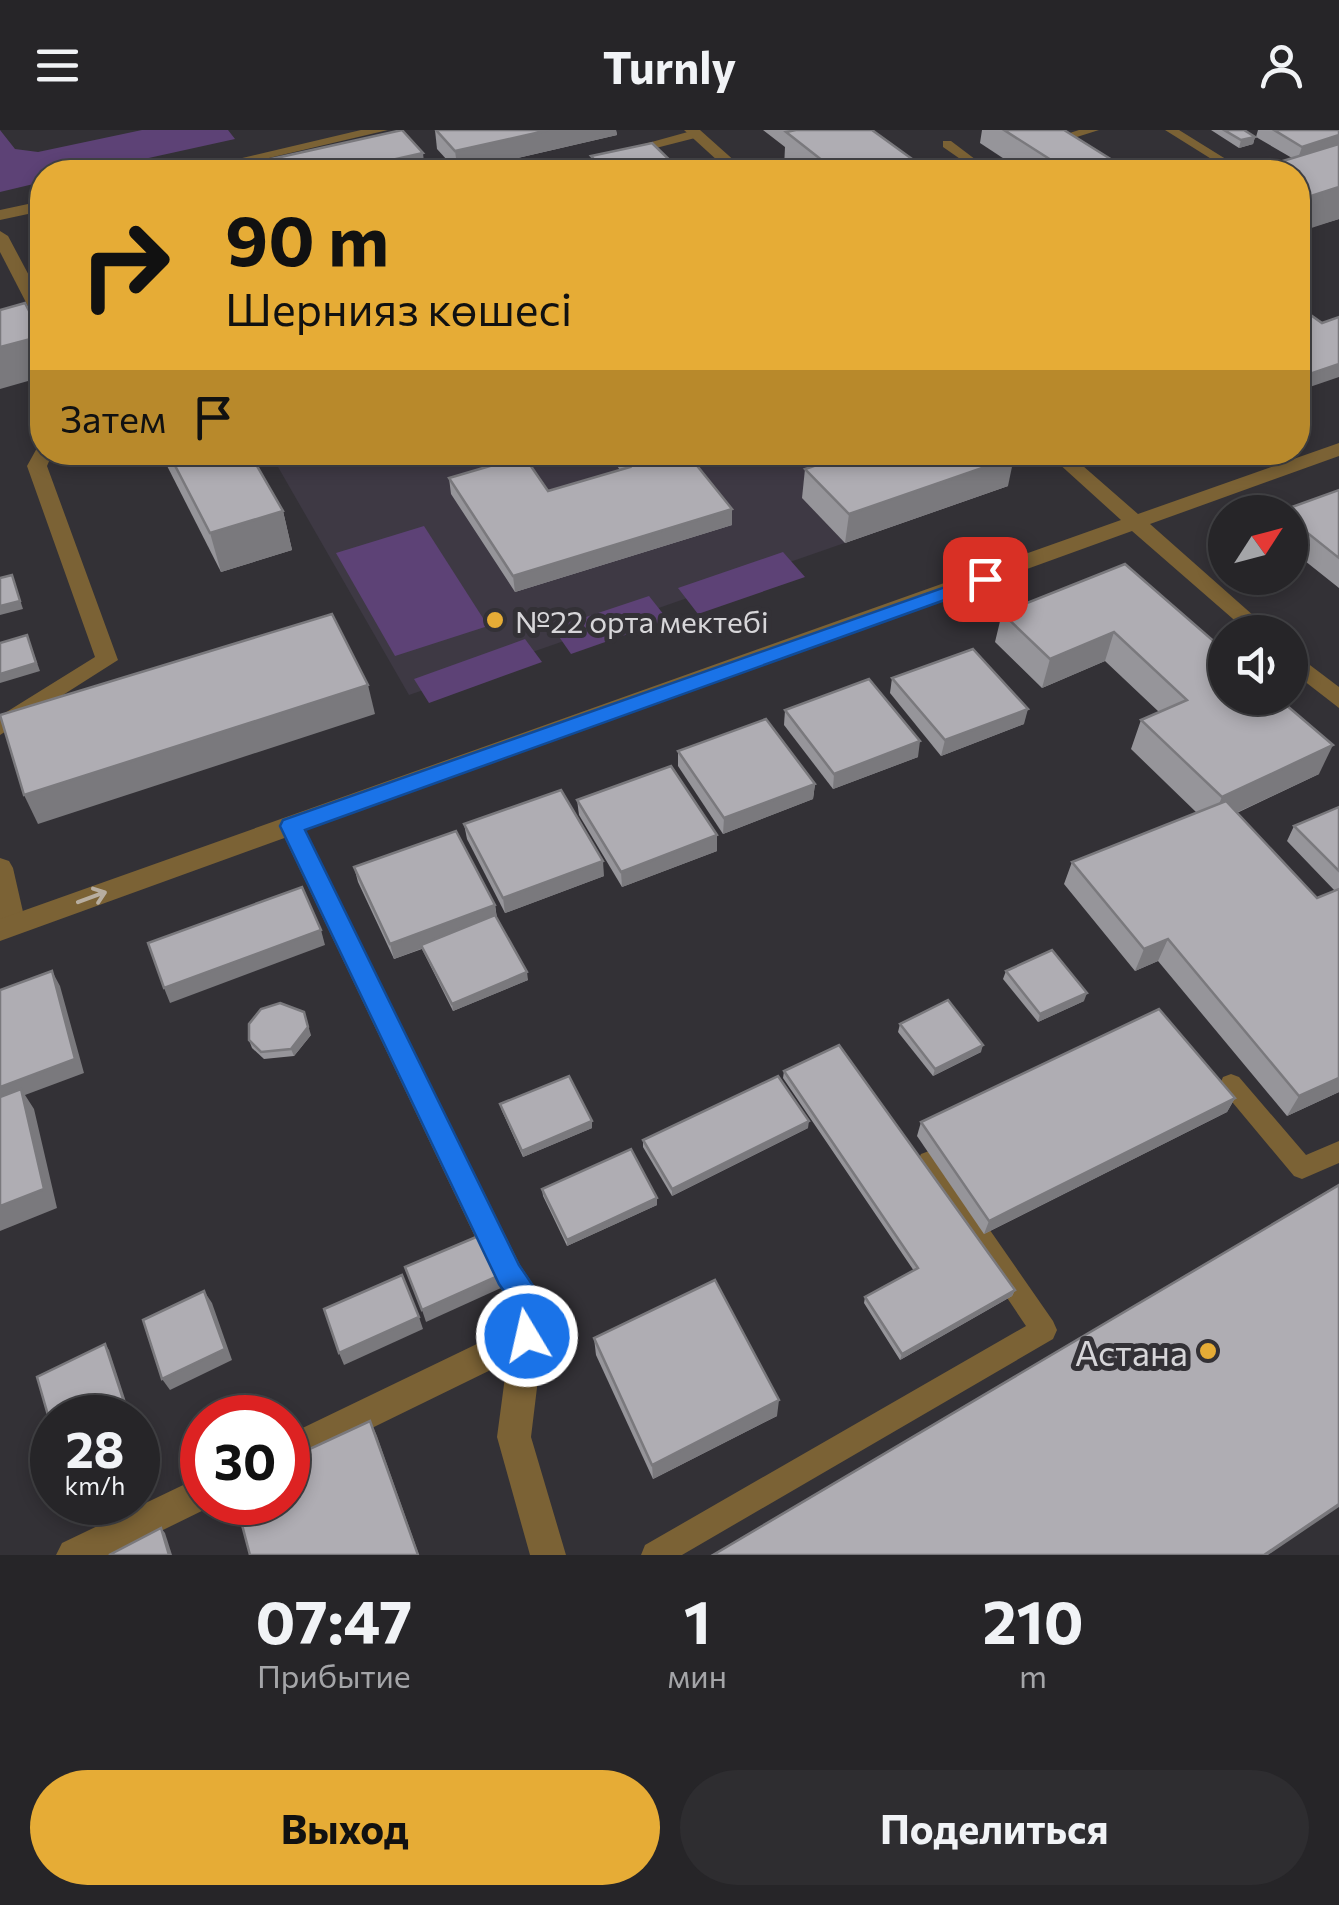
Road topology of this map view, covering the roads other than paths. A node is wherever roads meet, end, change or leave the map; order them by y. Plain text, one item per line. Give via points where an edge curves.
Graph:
1 (1093, 130) edge
2 (1171, 130) edge
3 (693, 132) edge
4 (388, 134) edge
5 (947, 144) dead end
6 (253, 160) edge
7 (597, 160) edge
8 (725, 160) edge
9 (969, 160) edge
10 (1079, 160) edge
11 (1221, 160) edge
12 (30, 209) edge
13 (0, 215) edge
14 (0, 236) edge
15 (30, 300) edge
16 (1339, 449) edge
17 (1310, 460) edge
18 (37, 465) edge
19 (1070, 465) edge
20 (1296, 465) edge
21 (1137, 525) junction
22 (1241, 615) edge
23 (1308, 673) edge
24 (1339, 700) edge
25 (0, 727) edge
26 (291, 826) junction
27 (0, 868) edge
28 (6, 928) edge
29 (1230, 1084) dead end
30 (1339, 1152) edge
31 (929, 1162) edge
32 (527, 1336) junction
33 (310, 1441) edge
34 (180, 1504) edge
35 (74, 1555) edge
36 (548, 1555) edge
37 (655, 1555) edge

1 - 10 lane via 1051,142
2 - 11 lane
3 - 7 lane
3 - 8 street
4 - 6 street
5 - 9 lane
12 - 13 street
14 - 15 street
16 - 17 street
18 - 25 street via 107,660
19 - 21 street
20 - 21 street
21 - 22 street
21 - 26 street
23 - 24 street
28 -> 26 street
26 - 32 street via 509,1275 532,1305
27 - 28 street
29 - 30 lane via 1302,1168
31 - 37 lane via 1044,1330
32 - 33 street
32 - 36 street via 514,1438
34 - 35 street

